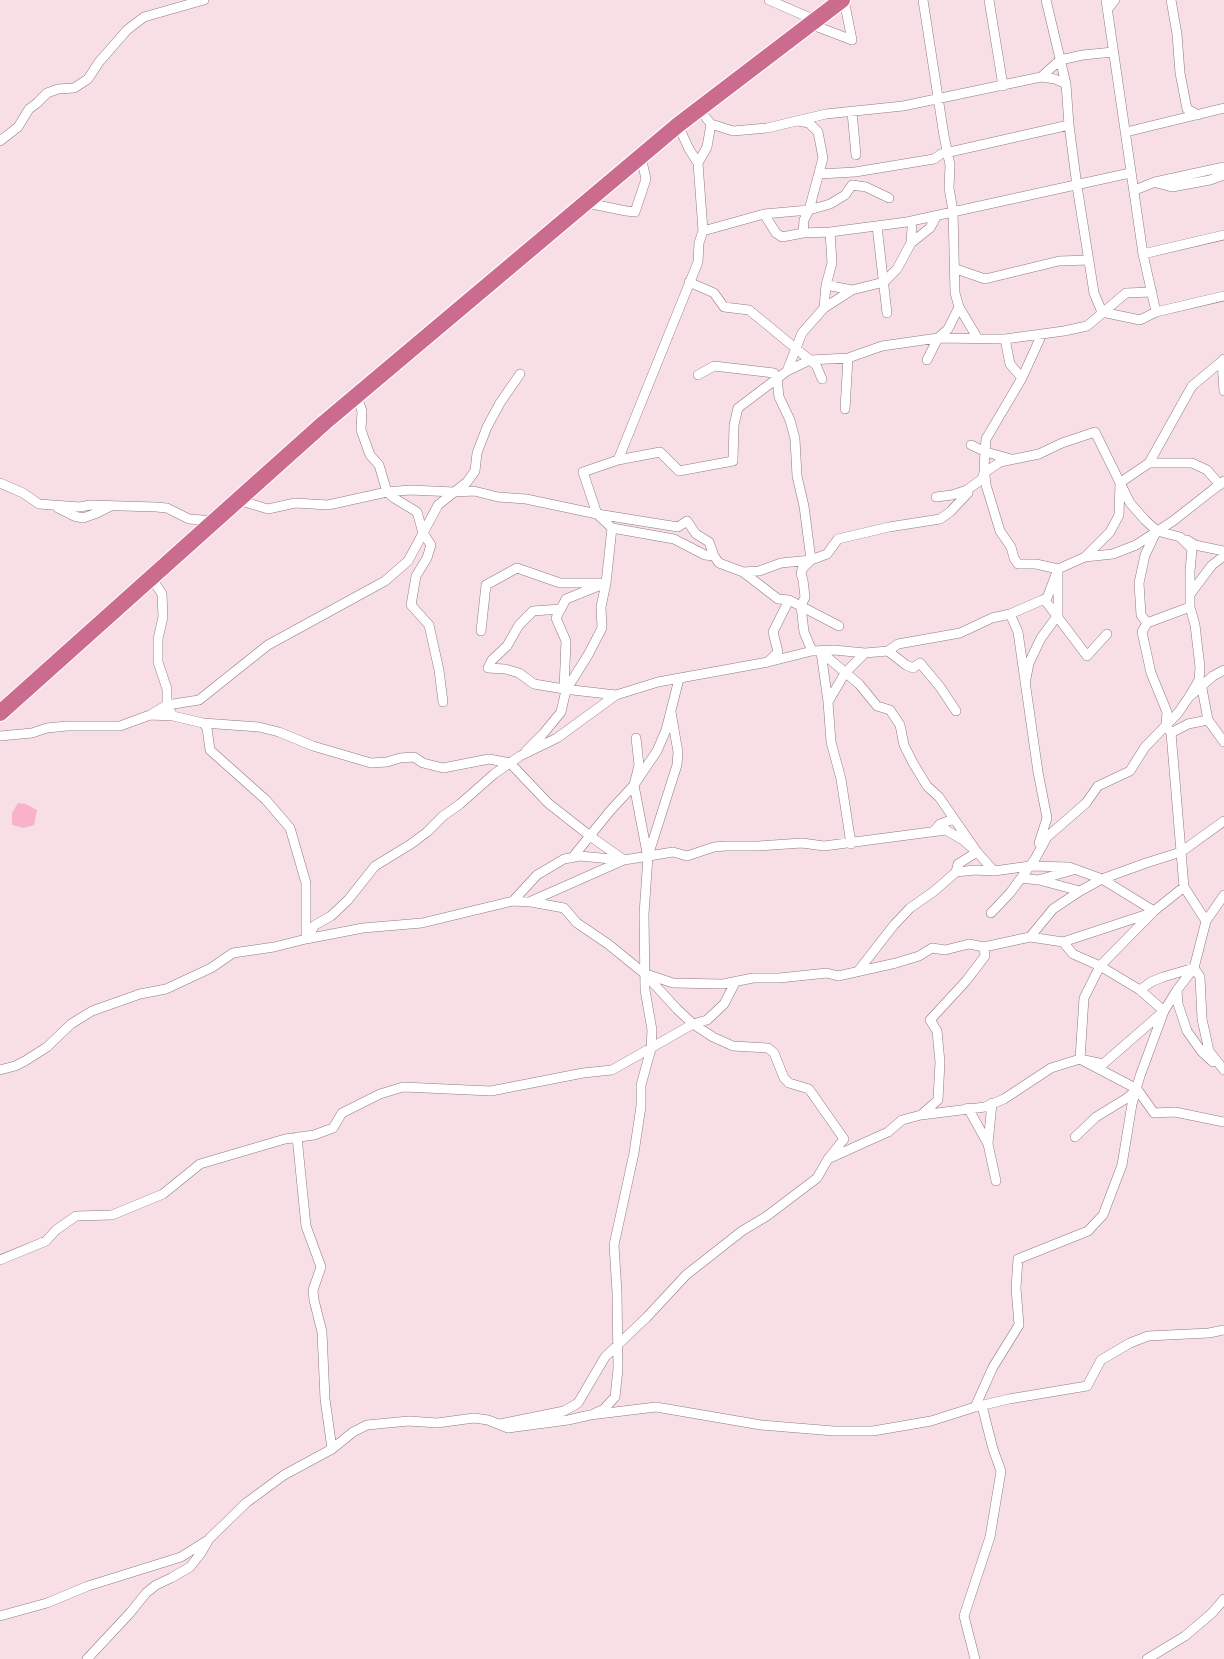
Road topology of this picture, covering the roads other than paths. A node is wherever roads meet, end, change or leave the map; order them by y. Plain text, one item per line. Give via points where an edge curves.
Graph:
1 (204, 0) edge
2 (769, 0) edge
3 (843, 0) edge
4 (923, 0) edge
5 (988, 0) edge
6 (1046, 0) edge
7 (1106, 0) edge
8 (1114, 0) edge
9 (1171, 0) edge
10 (1107, 10) junction
11 (812, 22) junction
12 (1113, 52) junction
13 (1060, 60) junction
14 (1041, 76) junction
15 (1066, 84) junction
16 (1002, 86) junction
17 (939, 99) junction
18 (1224, 108) edge
19 (699, 109) junction
20 (852, 112) junction
21 (1198, 115) junction
22 (795, 120) junction
23 (711, 124) junction
24 (678, 125) junction
25 (1069, 125) junction
26 (1126, 132) junction
27 (0, 141) edge
28 (947, 154) junction
29 (856, 155) dead end
30 (641, 157) junction
31 (698, 163) junction
32 (1224, 167) edge
33 (1130, 173) junction
34 (819, 174) junction
35 (1224, 175) edge
36 (1155, 182) junction
37 (1077, 186) junction
38 (1135, 190) junction
39 (888, 198) dead end
40 (587, 203) junction
41 (809, 210) junction
42 (953, 211) junction
43 (764, 214) junction
44 (936, 217) junction
45 (909, 225) junction
46 (877, 226) junction
47 (703, 231) junction
48 (830, 232) junction
49 (803, 233) junction
50 (921, 235) junction
51 (1224, 235) edge
52 (911, 243) junction
53 (1143, 254) junction
54 (1088, 260) junction
55 (956, 270) junction
56 (689, 282) junction
57 (884, 282) junction
58 (826, 285) junction
59 (852, 290) junction
60 (1152, 292) junction
61 (1224, 296) edge
62 (824, 308) junction
63 (959, 308) junction
64 (1102, 312) junction
65 (1156, 312) junction
66 (887, 313) dead end
67 (1042, 334) junction
68 (938, 338) junction
69 (978, 339) junction
70 (1005, 339) junction
71 (795, 348) junction
72 (848, 358) junction
73 (810, 360) junction
74 (927, 360) dead end
75 (1223, 360) edge
76 (787, 371) junction
77 (520, 374) dead end
78 (698, 375) dead end
79 (777, 378) junction
80 (1022, 378) junction
81 (822, 379) dead end
82 (1224, 391) edge
83 (357, 396) junction
84 (845, 409) dead end
85 (986, 439) junction
86 (986, 452) junction
87 (618, 460) junction
88 (1014, 460) junction
89 (1149, 463) junction
90 (984, 473) junction
91 (1120, 482) junction
92 (0, 483) edge
93 (1222, 483) edge
94 (967, 490) junction
95 (387, 492) junction
96 (455, 492) junction
97 (936, 497) dead end
98 (238, 500) junction
99 (597, 514) junction
100 (215, 521) junction
101 (612, 528) junction
102 (1157, 531) junction
103 (423, 533) junction
104 (1180, 536) junction
105 (1224, 551) edge
106 (714, 556) junction
107 (1224, 556) edge
108 (1085, 557) junction
109 (811, 560) junction
110 (1058, 569) junction
111 (743, 572) junction
112 (151, 577) junction
113 (606, 583) junction
114 (1190, 593) junction
115 (1044, 599) junction
116 (789, 600) junction
117 (801, 606) junction
118 (1190, 607) junction
119 (561, 608) junction
120 (1010, 614) junction
121 (1058, 615) junction
122 (1147, 623) junction
123 (839, 626) dead end
124 (481, 631) dead end
125 (1107, 634) dead end
126 (817, 651) junction
127 (888, 651) junction
128 (865, 653) junction
129 (768, 662) junction
130 (1224, 670) edge
131 (845, 673) junction
132 (678, 679) junction
133 (1024, 684) junction
134 (1201, 684) junction
135 (565, 690) junction
136 (616, 695) junction
137 (443, 702) dead end
138 (828, 702) junction
139 (167, 705) junction
140 (956, 711) dead end
141 (671, 712) junction
142 (0, 713) edge
143 (150, 715) junction
144 (173, 716) junction
145 (1208, 720) junction
146 (203, 722) junction
147 (1169, 729) junction
148 (0, 736) edge
149 (636, 738) dead end
150 (1224, 742) edge
151 (520, 756) junction
152 (510, 763) junction
153 (634, 785) junction
154 (954, 819) junction
155 (1224, 821) edge
156 (933, 832) junction
157 (590, 836) junction
158 (851, 844) junction
159 (1038, 850) junction
160 (976, 852) junction
161 (1181, 852) junction
162 (648, 856) junction
163 (572, 858) junction
164 (624, 860) junction
165 (1030, 866) junction
166 (1076, 869) junction
167 (994, 871) junction
168 (956, 872) junction
169 (1021, 878) junction
170 (1102, 879) junction
171 (1038, 880) junction
172 (1184, 887) junction
173 (1080, 891) junction
174 (1224, 895) edge
175 (513, 902) junction
176 (529, 902) junction
177 (1154, 911) junction
178 (991, 913) dead end
179 (1206, 921) junction
180 (1030, 937) junction
181 (306, 939) junction
182 (1063, 942) junction
183 (984, 946) junction
184 (1100, 966) junction
185 (1194, 968) junction
186 (858, 971) junction
187 (645, 974) junction
188 (736, 981) junction
189 (1140, 990) junction
190 (1177, 990) junction
191 (1164, 1011) junction
192 (693, 1024) junction
193 (651, 1049) junction
194 (1080, 1059) junction
195 (0, 1070) edge
196 (1224, 1070) edge
197 (1137, 1089) junction
198 (992, 1103) junction
199 (968, 1108) junction
200 (921, 1115) junction
201 (1224, 1122) edge
202 (297, 1137) junction
203 (1075, 1137) dead end
204 (988, 1144) junction
205 (828, 1159) junction
206 (996, 1181) dead end
207 (0, 1260) edge
208 (1224, 1330) edge
209 (617, 1345) junction
210 (978, 1406) junction
211 (590, 1415) junction
212 (498, 1424) junction
213 (332, 1449) junction
214 (209, 1539) junction
215 (1224, 1599) edge
216 (0, 1616) edge
217 (87, 1659) edge
218 (975, 1659) edge
219 (1147, 1659) edge

1 - 27 street via 144,17 127,30 88,79 74,88 47,93 29,108 18,127
2 - 11 street
3 - 11 highway
3 - 11 street via 852,40
4 - 17 street
5 - 16 street
6 - 13 street
7 - 10 street
8 - 10 street
9 - 21 street via 1187,109
10 - 12 street
11 - 19 highway
12 - 13 street
12 - 26 street
13 - 14 street
13 - 15 street
14 - 15 street
14 - 16 street
15 - 25 street
16 - 17 street
17 - 20 street
17 - 28 street
18 - 21 street
19 - 23 street
19 - 24 highway
20 - 22 street
20 - 29 street
21 - 26 street
22 - 23 street via 767,128 733,131
22 - 34 street via 809,123 818,132 823,158
23 - 31 street via 707,147
24 - 30 highway
24 - 31 street
25 - 28 street
25 - 37 street
26 - 33 street
28 - 34 street via 941,154 934,159 874,170
28 - 42 street
30 - 40 highway
30 - 40 street via 646,179 635,212
31 - 47 street
32 - 36 street
33 - 37 street
33 - 38 street
34 - 41 street
35 - 36 street via 1172,187
36 - 38 street
37 - 42 street
37 - 54 street
38 - 53 street
39 - 41 street via 866,187 852,185 845,195 830,204
40 - 83 highway
41 - 43 street
41 - 49 street via 804,220
42 - 44 street
42 - 55 street
43 - 47 street
43 - 49 street via 776,233 782,237
44 - 45 street
44 - 50 street via 930,228
45 - 46 street
45 - 50 street
45 - 52 street
46 - 48 street
46 - 57 street
47 - 56 street via 698,262
48 - 49 street
48 - 58 street via 832,263
50 - 52 street
51 - 53 street
52 - 57 street via 897,269
53 - 60 street
54 - 55 street via 1059,261 985,279
54 - 64 street via 1094,293
55 - 63 street via 955,293
56 - 71 street via 714,293 724,306 749,310
56 - 87 street
57 - 59 street
57 - 66 street
58 - 59 street
58 - 62 street
59 - 62 street
60 - 64 street via 1126,293
60 - 65 street
61 - 65 street
62 - 71 street via 802,333
63 - 68 street via 948,329
63 - 69 street
64 - 65 street via 1140,320
64 - 67 street via 1087,326
67 - 70 street
67 - 80 street
68 - 69 street
68 - 72 street via 882,346
68 - 74 street
69 - 70 street
70 - 80 street via 1010,364
71 - 73 street
71 - 76 street
72 - 73 street
72 - 84 street
73 - 76 street
73 - 81 street via 816,365
75 - 82 street
75 - 89 street via 1192,386
76 - 79 street
77 - 96 street via 487,427 477,453 475,471
78 - 79 street via 714,366 774,374
79 - 87 street via 738,408 734,425 733,461 679,471 660,452
79 - 109 street via 779,396 795,439 797,476
80 - 85 street
83 - 95 street via 362,410 361,430 370,455 379,465
83 - 98 highway
85 - 86 street
85 - 86 street via 972,445
86 - 88 street
86 - 90 street
87 - 99 street via 583,472
88 - 90 street via 1000,462
88 - 91 street via 1095,432
89 - 91 street
89 - 93 street via 1192,463 1208,470
90 - 94 street via 982,479
90 - 110 street via 1000,531 1018,564 1036,564
91 - 102 street via 1130,503
91 - 108 street via 1120,515 1110,532
92 - 100 street via 23,493 39,504 161,507 189,519
93 - 102 street via 1173,522
94 - 97 street
94 - 109 street via 968,493 940,519 838,539 827,554
95 - 96 street
95 - 98 street via 328,505 295,503 268,509
95 - 103 street via 417,512
96 - 99 street via 474,491 498,497 526,499
96 - 103 street via 438,505
98 - 100 highway
99 - 101 street
99 - 106 street via 678,527 687,521 696,534 709,542
100 - 112 highway
101 - 106 street via 674,539 705,555
101 - 113 street
102 - 104 street
102 - 108 street via 1136,545 1113,554
102 - 122 street via 1145,555 1139,582 1141,615
103 - 137 street via 431,545 427,558 416,576 410,605 429,625
103 - 139 street via 408,561 385,581 268,645 200,700
104 - 105 street via 1195,545
104 - 114 street via 1192,550
106 - 111 street via 719,563
107 - 114 street via 1212,565
108 - 110 street
109 - 111 street via 781,563 759,571
109 - 117 street via 802,568 805,598
110 - 115 street via 1047,598
110 - 121 street
111 - 116 street via 778,599
112 - 139 street via 162,594 163,617 158,639 158,662 167,689
112 - 142 highway
113 - 119 street via 566,598
113 - 124 street via 560,583 517,568 486,585
113 - 135 street via 608,606 602,628
114 - 118 street
115 - 120 street
115 - 121 street
116 - 117 street
116 - 129 street via 773,632 778,652
117 - 123 street
117 - 126 street via 804,632
118 - 122 street
118 - 134 street via 1195,625
119 - 135 street via 556,618 566,641
119 - 135 street via 533,611 519,625 508,646 492,660 488,668 519,673 534,684
120 - 127 street via 992,618 960,633 898,644
120 - 133 street via 1018,632
121 - 125 street via 1087,656
121 - 133 street via 1041,638 1029,663
122 - 147 street via 1142,632 1142,639 1151,673 1167,712
126 - 128 street
126 - 129 street
126 - 131 street
126 - 138 street
127 - 128 street
127 - 140 street via 913,668 920,663
128 - 131 street
129 - 132 street
130 - 134 street
131 - 138 street
131 - 154 street via 859,684 877,706 890,710 900,725 904,745 913,763 927,786
132 - 136 street via 658,682
132 - 141 street
133 - 159 street via 1047,818
134 - 145 street
134 - 147 street via 1189,697
135 - 136 street
135 - 151 street via 561,712
136 - 151 street via 557,738
138 - 158 street via 831,742 841,778
139 - 143 street
139 - 144 street
141 - 153 street via 657,751
141 - 162 street via 678,752 677,765
143 - 144 street
143 - 148 street via 120,726 67,726
144 - 146 street
145 - 147 street
145 - 150 street
146 - 152 street via 259,727 313,746 371,762 414,757 423,763 443,768 489,759
146 - 181 street via 207,728 210,750 266,800 290,828 306,883
147 - 159 street via 1148,742 1130,771 1098,786 1086,803 1047,837
147 - 161 street
149 - 153 street via 640,765
151 - 152 street
152 - 157 street via 548,803
152 - 181 street via 412,844 375,866 348,900 331,916 315,925
153 - 157 street
153 - 162 street
154 - 156 street via 940,824
154 - 160 street
155 - 161 street
156 - 158 street
156 - 160 street via 946,830
157 - 163 street
157 - 164 street
158 - 162 street via 726,846 714,847 687,856 673,852
159 - 165 street
160 - 167 street
160 - 168 street via 958,864
161 - 170 street
161 - 172 street
162 - 164 street
162 - 187 street via 644,914
163 - 164 street via 580,856
163 - 175 street via 564,859 537,875
164 - 176 street
165 - 166 street
165 - 167 street
165 - 169 street
166 - 170 street
166 - 171 street
167 - 168 street
168 - 186 street via 910,908
169 - 171 street
169 - 178 street
170 - 173 street
170 - 177 street
171 - 173 street
172 - 177 street
172 - 179 street
173 - 180 street via 1053,909
174 - 179 street
175 - 176 street
175 - 181 street via 422,923 363,928
176 - 187 street via 564,908 577,923
177 - 182 street
177 - 184 street
179 - 185 street
180 - 182 street
180 - 183 street
181 - 195 street via 233,953 211,968 166,989 140,994 92,1011 71,1024 47,1047 26,1061
182 - 184 street via 1073,954
183 - 186 street via 969,944 945,950 932,948 919,956
183 - 200 street via 985,956 930,1020 937,1031 940,1062 938,1100
184 - 189 street
184 - 194 street via 1084,998
185 - 189 street via 1163,977
185 - 190 street
185 - 196 street via 1200,977 1202,1019 1210,1051
186 - 188 street via 838,976 827,974
187 - 188 street via 673,983 723,984
187 - 192 street
187 - 193 street via 652,1030
188 - 192 street via 724,1004 707,1020
189 - 191 street
190 - 191 street
190 - 196 street via 1178,1004 1188,1031 1202,1052
191 - 194 street via 1103,1064
191 - 197 street
192 - 193 street
192 - 205 street via 732,1046 768,1048 774,1053 784,1078 789,1083 809,1089 844,1139
193 - 202 street via 612,1070 582,1073 491,1091 403,1087 380,1094 342,1113 333,1128 314,1135
193 - 209 street via 641,1086 634,1153 614,1245
194 - 197 street
194 - 198 street via 1051,1068 1014,1093
197 - 201 street via 1154,1113 1175,1112
197 - 203 street via 1096,1117
197 - 210 street via 1122,1164 1103,1215 1088,1231 1018,1259 1016,1288 1019,1326 993,1367
198 - 199 street via 985,1107
198 - 204 street
199 - 200 street
199 - 204 street
200 - 205 street via 902,1120 888,1132
202 - 207 street via 200,1164 163,1194 112,1216 76,1216 56,1230 46,1241
202 - 213 street via 306,1226 321,1267 313,1290 322,1332 324,1399
204 - 206 street
205 - 209 street via 817,1178 692,1270
208 - 210 street via 1148,1336 1101,1360 1087,1386 1066,1391 1054,1390
209 - 211 street via 615,1396 604,1409
209 - 212 street via 605,1357 578,1403 564,1411
210 - 211 street via 930,1421 873,1431 834,1432 762,1424 656,1407
210 - 218 street via 1001,1471 990,1536 964,1616
211 - 212 street via 508,1428
212 - 213 street via 474,1418 437,1423 409,1421 367,1425 353,1432
213 - 214 street via 284,1475 246,1503
214 - 216 street via 174,1559 88,1586 47,1603
214 - 217 street via 190,1567 146,1593
215 - 219 street via 1185,1636

